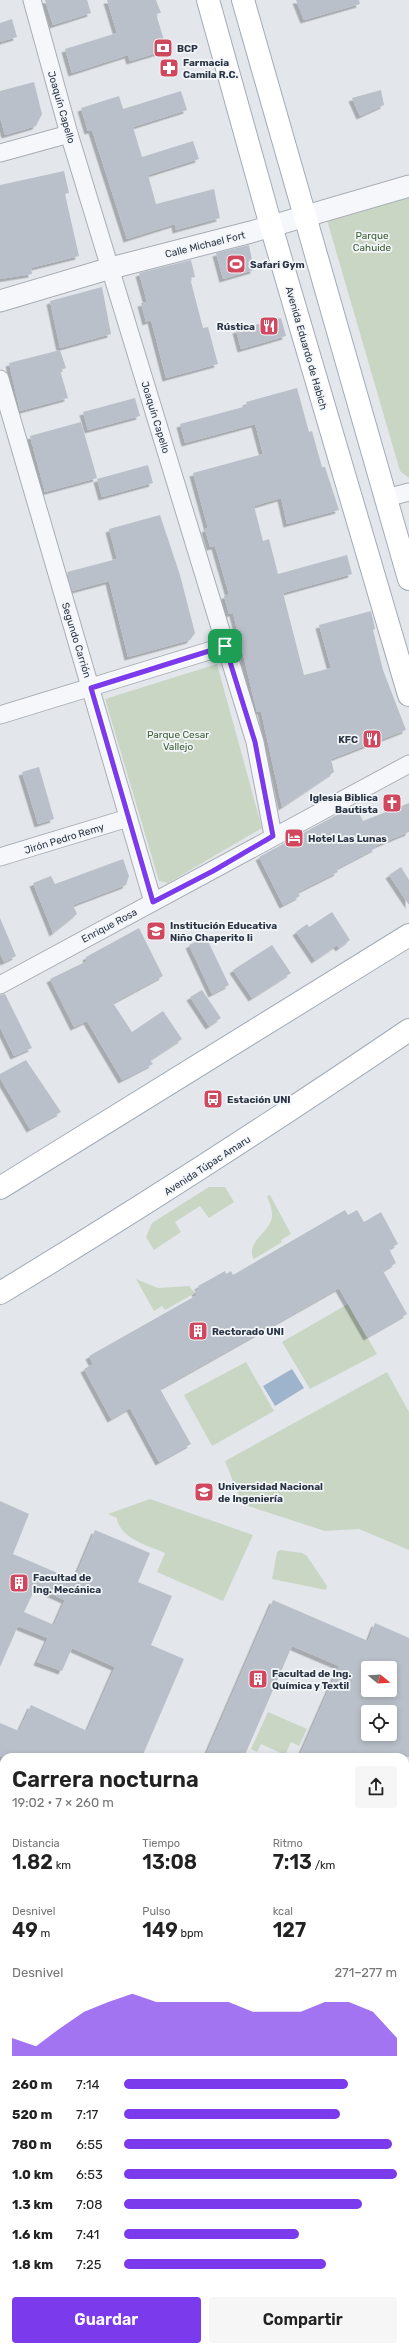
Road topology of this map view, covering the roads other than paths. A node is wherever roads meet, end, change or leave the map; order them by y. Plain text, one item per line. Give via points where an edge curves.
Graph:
1 (32, 0) edge
2 (208, 0) edge
3 (243, 0) edge
4 (69, 134) junction
5 (0, 153) edge
6 (409, 186) edge
7 (305, 216) junction
8 (271, 226) junction
9 (111, 268) junction
10 (0, 301) edge
11 (0, 379) edge
12 (409, 492) edge
13 (386, 498) junction
14 (409, 579) edge
15 (225, 646) junction
16 (91, 688) junction
17 (409, 695) edge
18 (0, 715) edge
19 (409, 764) edge
20 (128, 818) junction
21 (273, 836) junction
22 (0, 857) edge
23 (153, 902) junction
24 (409, 935) edge
25 (0, 985) edge
26 (409, 1030) edge
27 (0, 1188) edge
28 (0, 1293) edge

1 - 4 street, Joaquín Capello
2 - 8 main road, Avenida Eduardo de Habich
3 - 7 main road
4 - 5 street
4 - 9 street, Joaquín Capello
6 - 7 street, Calle Michael Fort
7 - 8 street, Calle Michael Fort
7 - 13 main road
8 - 9 street, Calle Michael Fort
8 - 17 main road, Avenida Eduardo de Habich
9 - 10 street, Calle Michael Fort
9 - 15 street, Joaquín Capello
11 - 16 street, Segundo Carrión
12 - 13 street
13 - 14 main road
15 - 16 street
15 - 21 street, Joaquín Capello via 255,742
16 - 18 street
16 - 20 street, Segundo Carrión
19 - 21 street, Enrique Rosa
20 - 22 street, Jirón Pedro Remy
20 - 23 street, Segundo Carrión
21 - 23 street, Enrique Rosa
23 - 25 street, Enrique Rosa
24 - 27 main road
26 - 28 main road, Avenida Túpac Amaru via 109,1228

